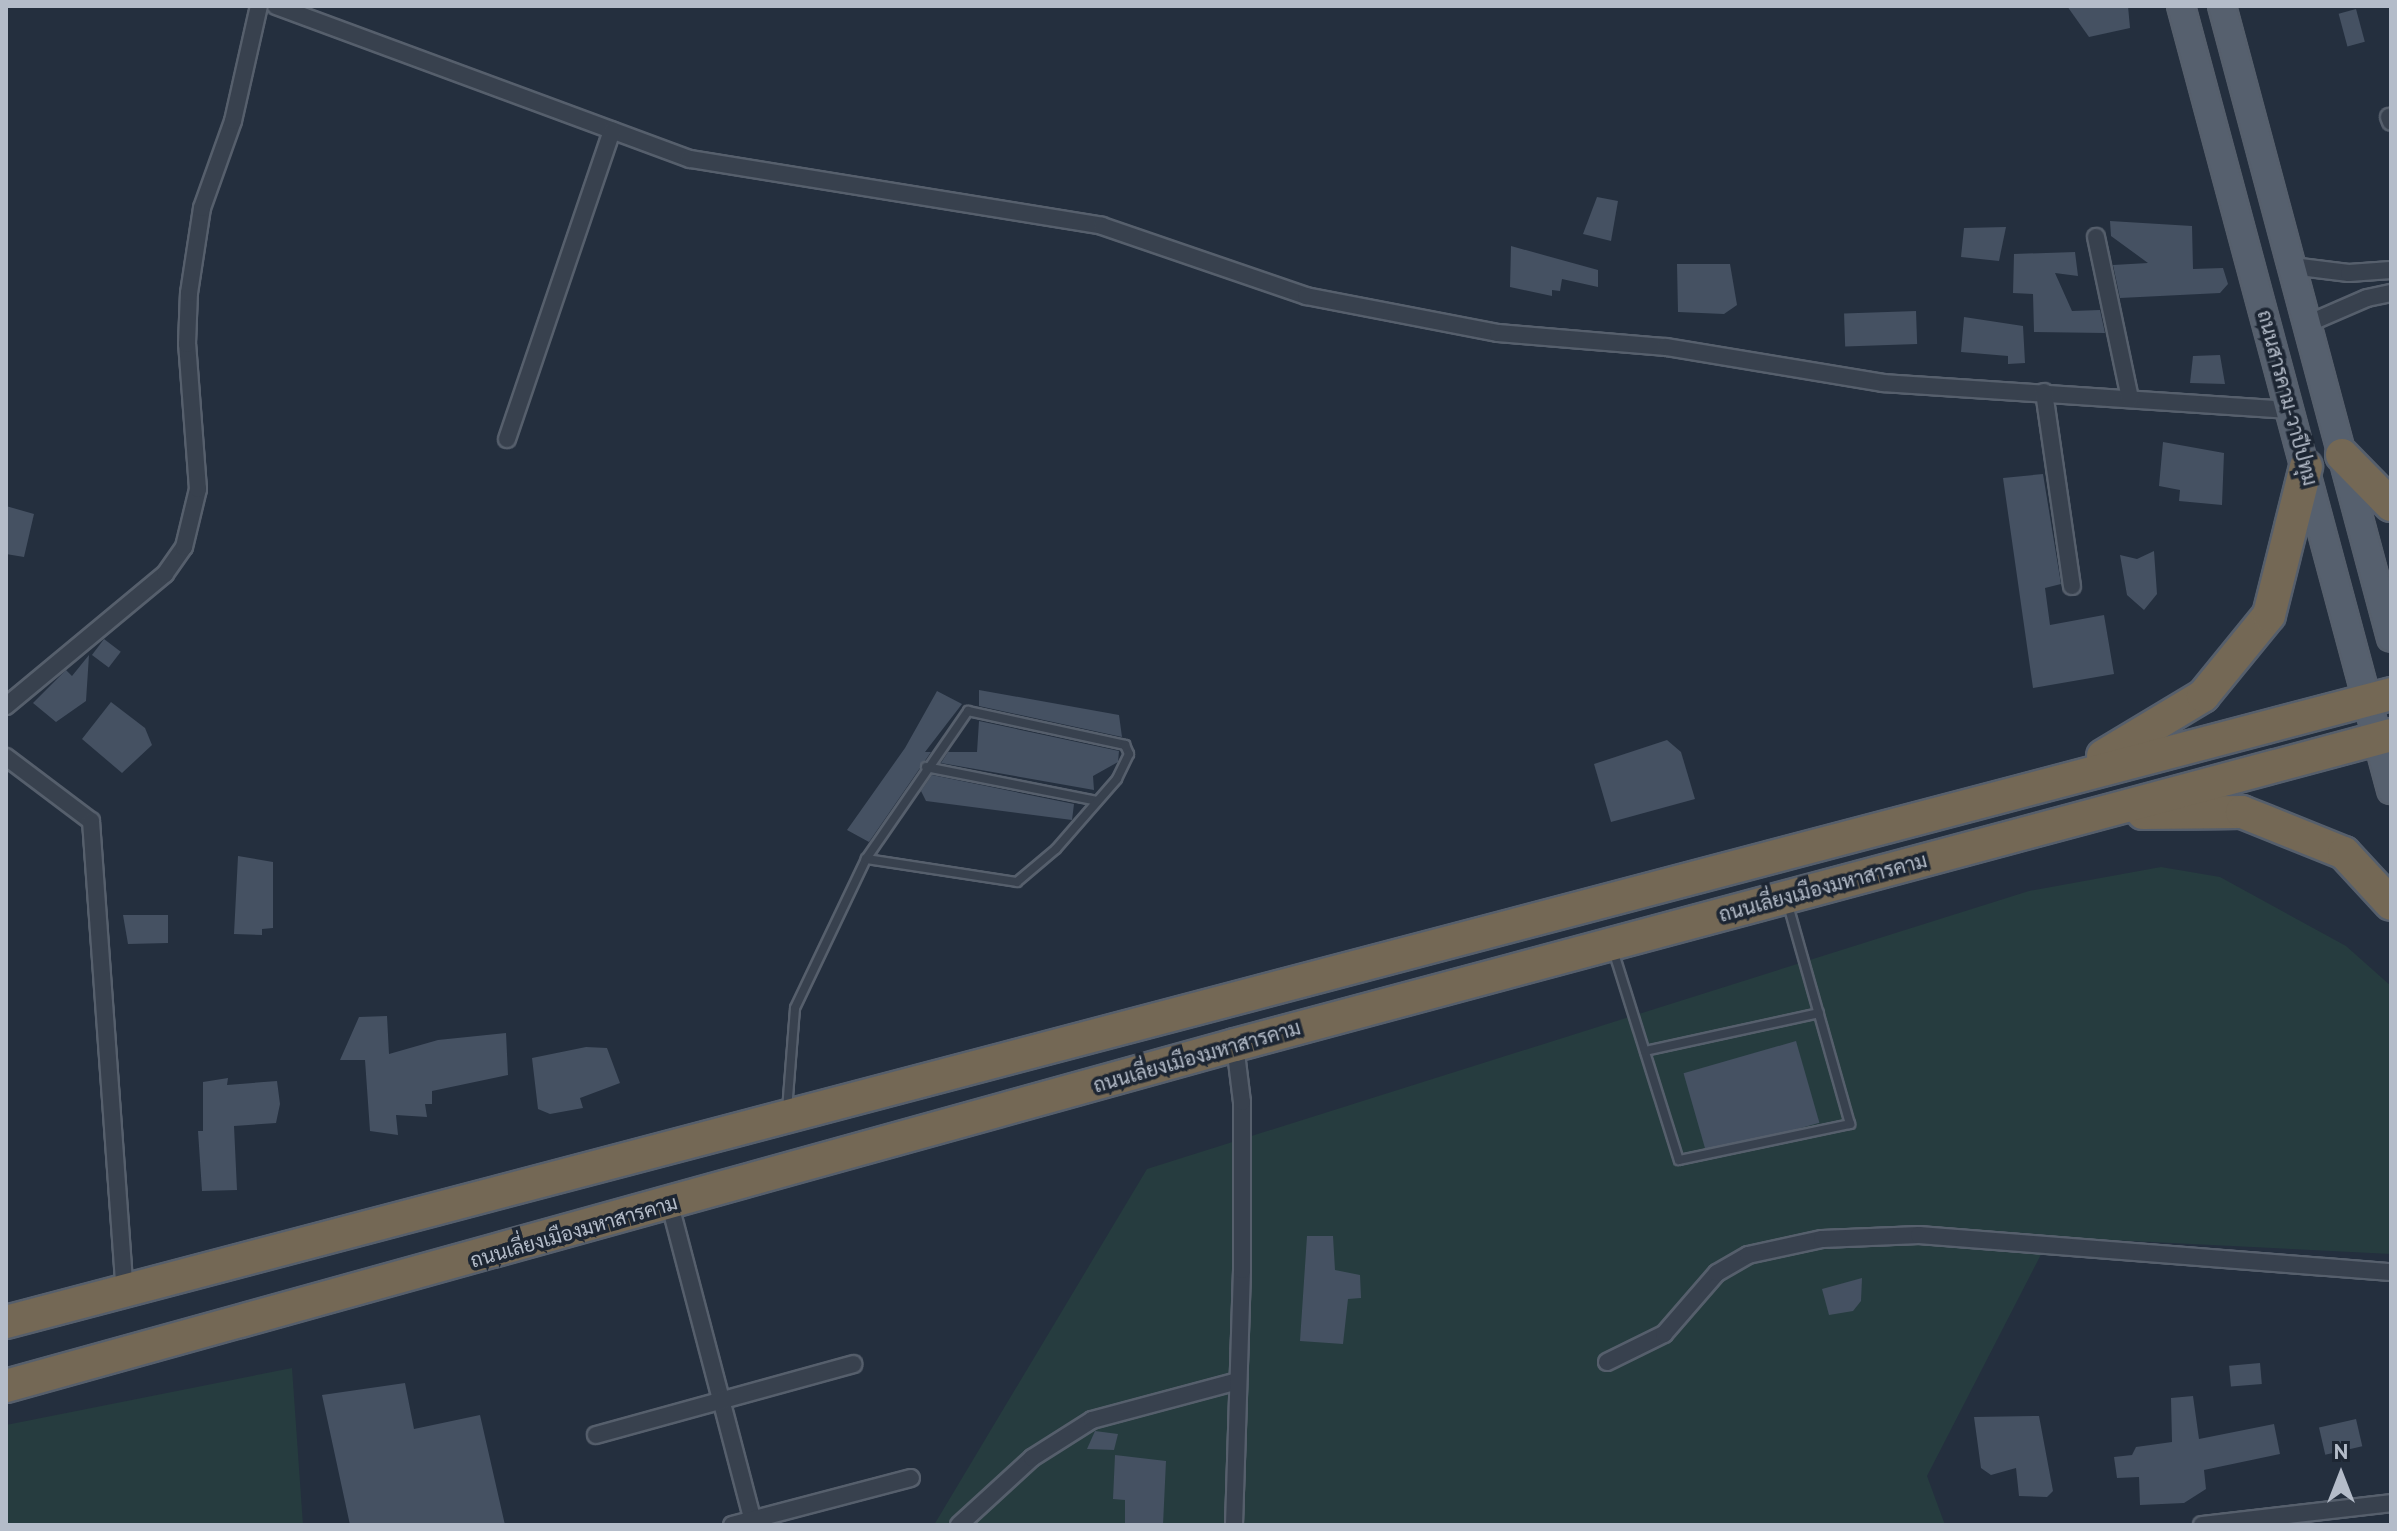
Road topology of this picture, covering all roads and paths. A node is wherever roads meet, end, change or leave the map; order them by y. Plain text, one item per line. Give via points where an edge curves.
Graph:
1 (259, 6) edge
2 (276, 6) edge
3 (2181, 6) edge
4 (2222, 6) edge
5 (612, 130) junction
6 (2096, 237) dead end
7 (2292, 266) junction
8 (2391, 270) edge
9 (2391, 293) edge
10 (2307, 324) junction
11 (2044, 392) junction
12 (2130, 398) junction
13 (2289, 410) junction
14 (507, 439) dead end
15 (2342, 455) junction
16 (2306, 467) junction
17 (2391, 505) edge
18 (2072, 586) dead end
19 (2391, 638) edge
20 (2379, 697) edge
21 (6, 706) edge
22 (2384, 737) edge
23 (6, 757) edge
24 (926, 767) junction
25 (2073, 775) junction
26 (2391, 790) edge
27 (1097, 801) junction
28 (2092, 813) junction
29 (866, 859) junction
30 (1787, 899) junction
31 (2391, 904) edge
32 (1611, 945) junction
33 (1819, 1013) junction
34 (1235, 1045) junction
35 (1645, 1051) junction
36 (787, 1118) junction
37 (670, 1205) junction
38 (2391, 1272) edge
39 (125, 1292) junction
40 (6, 1322) edge
41 (1607, 1362) dead end
42 (853, 1364) dead end
43 (1238, 1381) junction
44 (6, 1386) edge
45 (722, 1401) junction
46 (596, 1435) dead end
47 (911, 1478) dead end
48 (2391, 1503) edge
49 (753, 1522) edge
50 (732, 1525) edge
51 (959, 1525) edge
52 (1234, 1525) edge
53 (2202, 1525) edge

1 - 21 street via 233,121 202,208 189,293 187,344 198,489 190,532 165,574
2 - 5 street
3 - 13 main road, ถนนสารคาม-วาปีปทุม
4 - 7 main road, ถนนสารคาม-วาปีปทุม
5 - 11 street via 690,159 1102,226 1152,240 1209,267 1306,296 1498,333 1666,347 1883,383
5 - 14 street
6 - 12 street
7 - 8 street via 2349,273
7 - 10 main road, ถนนสารคาม-วาปีปทุม
9 - 10 street
10 - 15 main road, ถนนสารคาม-วาปีปทุม
11 - 12 street
11 - 18 street
12 - 13 street
13 - 16 main road, ถนนสารคาม-วาปีปทุม
15 - 17 highway
15 - 19 main road, ถนนสารคาม-วาปีปทุม
16 - 20 main road, ถนนสารคาม-วาปีปทุม
16 - 25 highway via 2269,615 2203,696
20 - 22 main road, ถนนสารคาม-วาปีปทุม
20 - 25 highway
22 - 26 main road, ถนนสารคาม-วาปีปทุม
22 - 28 highway, ถนนเลี่ยงเมืองมหาสารคาม
23 - 39 street via 91,821
24 - 27 lane
24 - 27 lane via 968,711 1082,732 1125,745 1129,754
24 - 29 lane
25 - 36 highway
27 - 29 lane via 1056,849 1017,882
28 - 30 highway, ถนนเลี่ยงเมืองมหาสารคาม
28 - 31 highway via 2242,812 2344,853
29 - 36 lane via 795,1008
30 - 32 highway, ถนนเลี่ยงเมืองมหาสารคาม
30 - 33 lane
32 - 34 highway, ถนนเลี่ยงเมืองมหาสารคาม
32 - 35 lane
33 - 35 lane
33 - 35 lane via 1850,1124 1679,1160
34 - 37 highway, ถนนเลี่ยงเมืองมหาสารคาม
34 - 43 street via 1242,1102
36 - 39 highway
37 - 44 highway, ถนนเลี่ยงเมืองมหาสารคาม
37 - 45 street
38 - 41 street via 1919,1235 1822,1239 1748,1255 1717,1273 1664,1334
39 - 40 highway
42 - 45 street
43 - 51 street via 1092,1420 1032,1458
43 - 52 street
45 - 46 street
45 - 49 street
47 - 49 street
48 - 53 street
49 - 50 street

